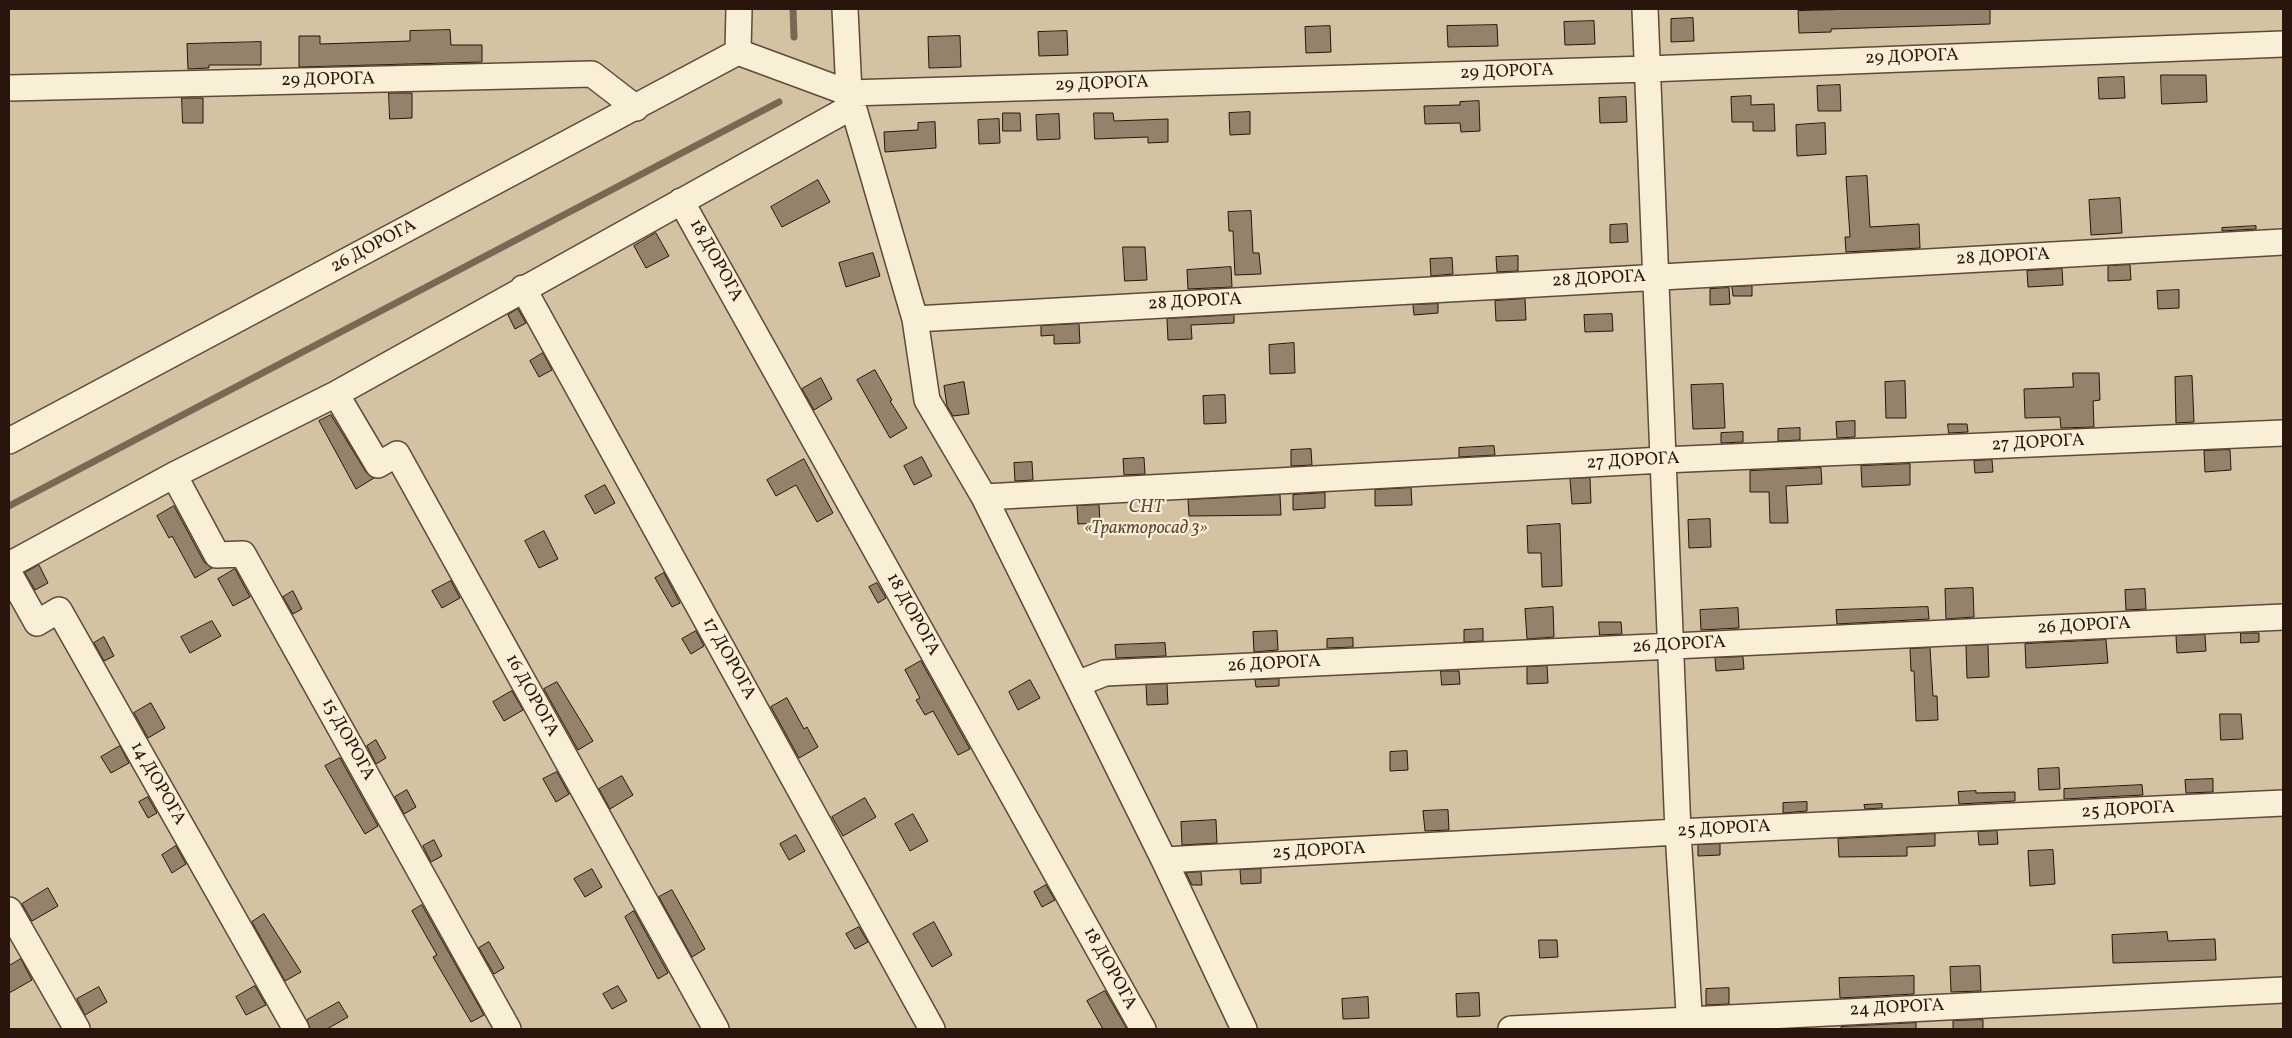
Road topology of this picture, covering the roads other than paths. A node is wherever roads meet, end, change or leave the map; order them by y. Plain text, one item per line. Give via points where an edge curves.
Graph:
1 (739, 9) edge
2 (845, 9) edge
3 (1646, 9) edge
4 (2283, 44) edge
5 (738, 52) junction
6 (1648, 69) junction
7 (9, 88) edge
8 (851, 100) junction
9 (636, 108) junction
10 (681, 201) junction
11 (2283, 242) edge
12 (1656, 276) junction
13 (523, 288) junction
14 (915, 319) junction
15 (336, 394) junction
16 (2283, 433) edge
17 (9, 441) edge
18 (1663, 460) junction
19 (174, 475) junction
20 (984, 497) junction
21 (9, 565) edge
22 (9, 573) edge
23 (2283, 617) edge
24 (1670, 647) junction
25 (1077, 684) junction
26 (2283, 803) edge
27 (1678, 832) junction
28 (1164, 860) junction
29 (9, 910) edge
30 (2283, 990) edge
31 (1690, 1024) edge
32 (77, 1029) edge
33 (296, 1029) edge
34 (508, 1029) edge
35 (716, 1029) edge
36 (932, 1029) edge
37 (1143, 1029) edge
38 (1244, 1029) edge
39 (1511, 1029) edge

1 - 5 street
2 - 8 street
3 - 6 street
4 - 6 street, 29 ДОРОГА
5 - 8 street, 29 ДОРОГА
5 - 9 street, 26 ДОРОГА
6 - 8 street, 29 ДОРОГА
6 - 12 street
7 - 9 street, 29 ДОРОГА via 592,74
8 - 10 street
8 - 14 street
9 - 17 street, 26 ДОРОГА
10 - 13 street
10 - 37 street, 18 ДОРОГА
11 - 12 street, 28 ДОРОГА
12 - 14 street, 28 ДОРОГА
12 - 18 street
13 - 15 street
13 - 36 street, 17 ДОРОГА
14 - 20 street via 927,400
15 - 19 street
15 - 35 street, 16 ДОРОГА via 378,465 396,454
16 - 18 street, 27 ДОРОГА
18 - 20 street, 27 ДОРОГА
18 - 24 street
19 - 21 street
19 - 34 street, 15 ДОРОГА via 217,555 243,554
20 - 25 street
22 - 33 street, 14 ДОРОГА via 37,622 59,610
23 - 24 street, 26 ДОРОГА
24 - 25 street, 26 ДОРОГА via 1105,673
24 - 27 street
25 - 28 street
26 - 27 street, 25 ДОРОГА
27 - 28 street, 25 ДОРОГА
27 - 31 street
28 - 38 street
29 - 32 street
30 - 31 street, 24 ДОРОГА
31 - 39 street, 24 ДОРОГА

